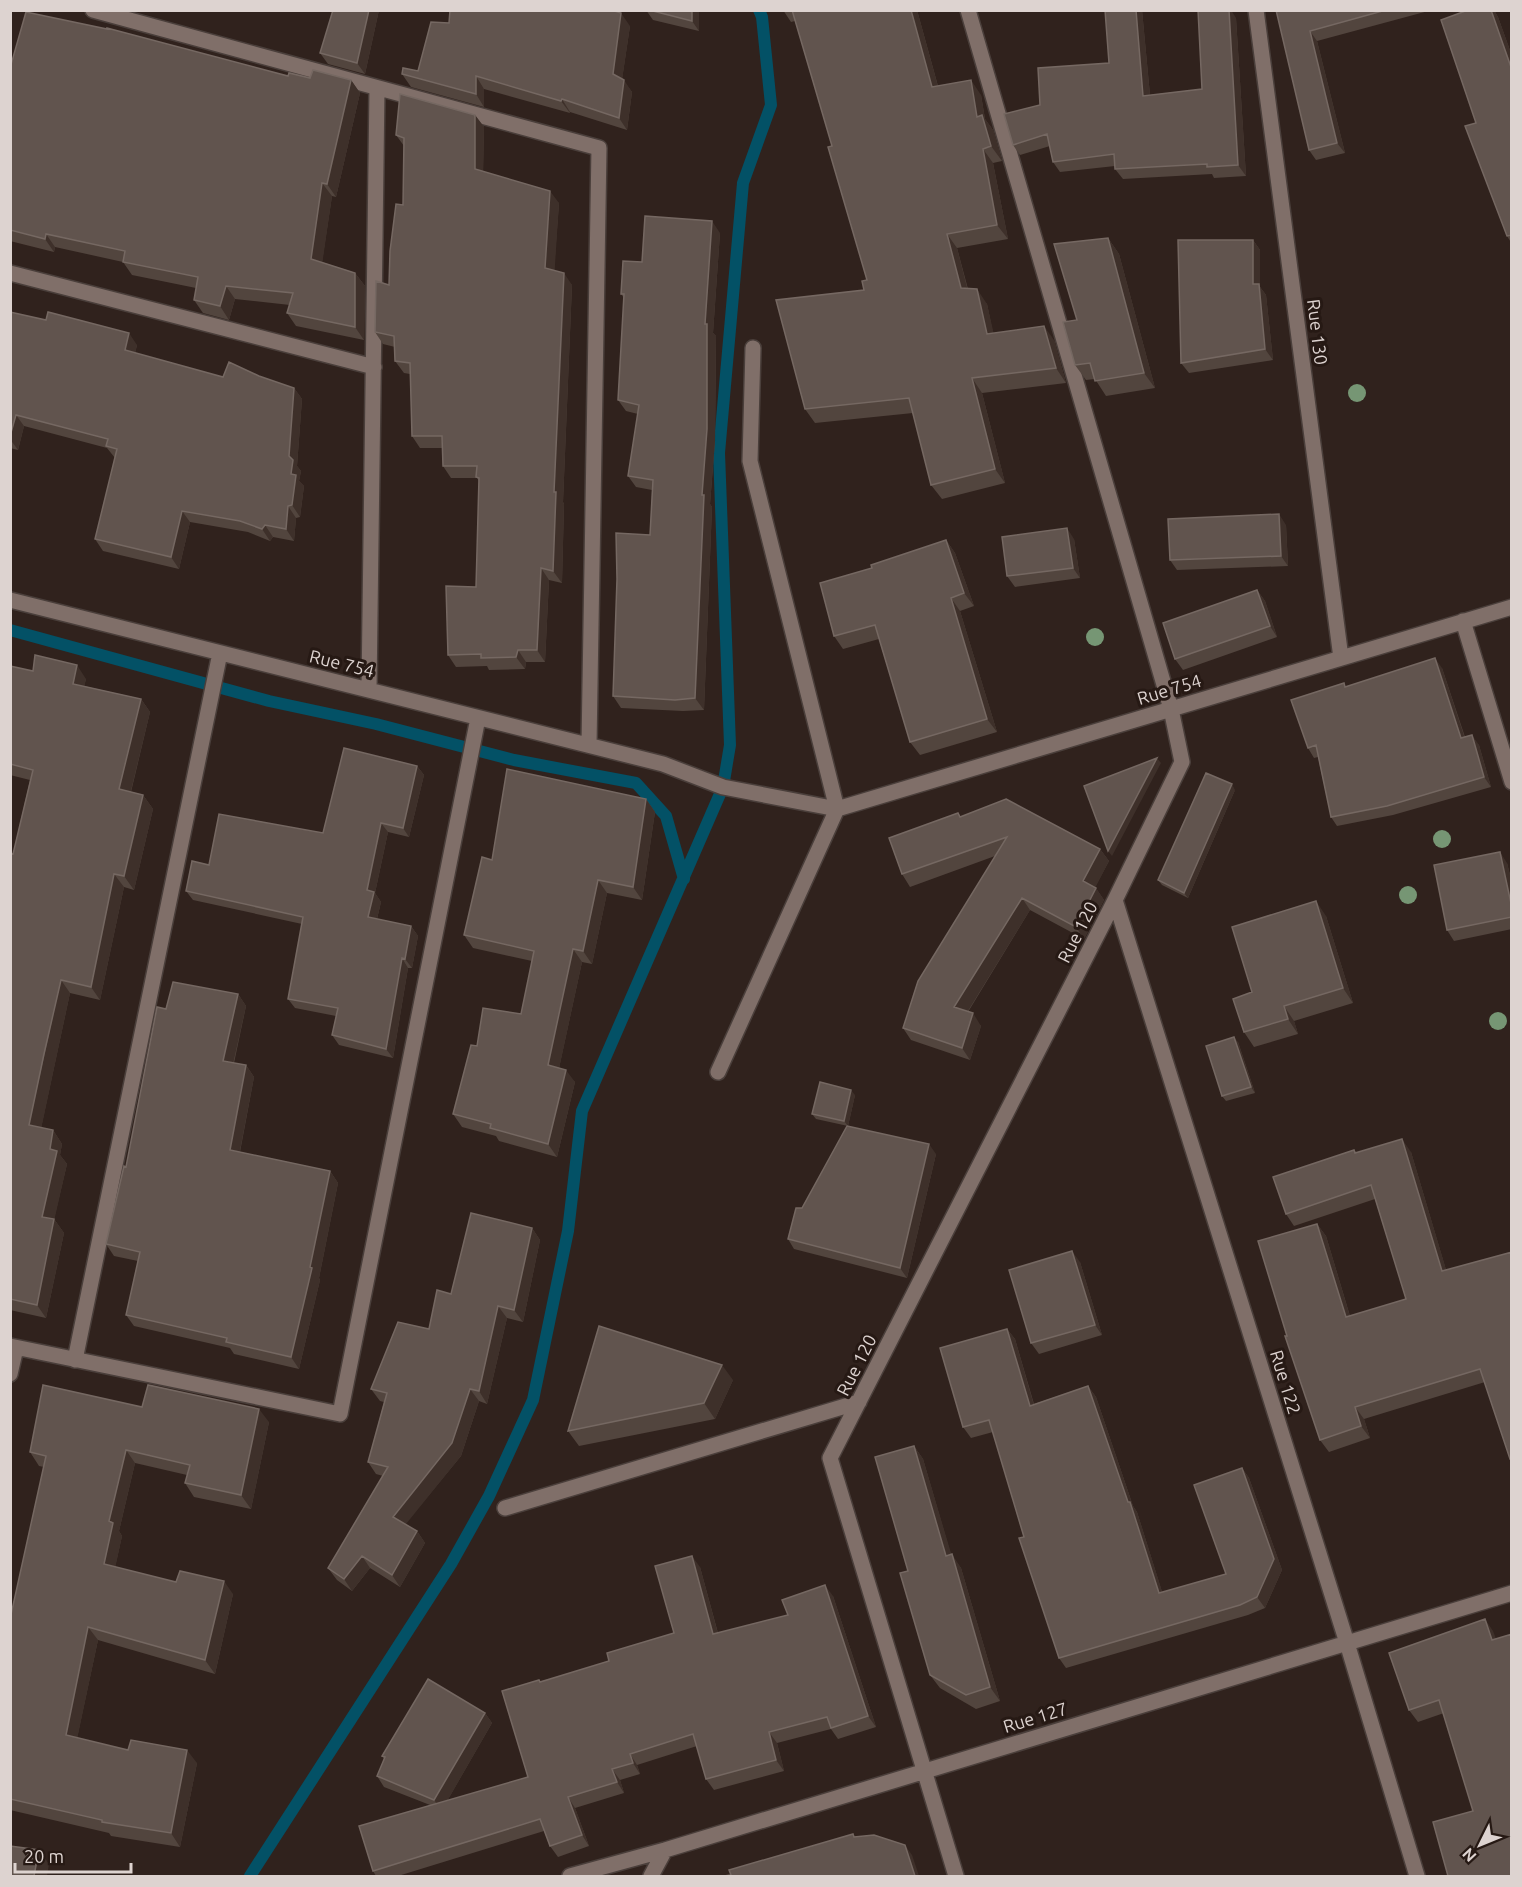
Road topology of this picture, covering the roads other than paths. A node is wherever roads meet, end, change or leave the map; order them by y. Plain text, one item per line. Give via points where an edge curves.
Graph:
1 (93, 10) edge
2 (968, 10) edge
3 (1256, 10) edge
4 (377, 88) junction
5 (10, 273) edge
6 (753, 348) dead end
7 (374, 367) junction
8 (10, 600) edge
9 (1512, 607) edge
10 (1462, 621) junction
11 (220, 653) junction
12 (1341, 658) junction
13 (369, 690) junction
14 (1170, 709) junction
15 (478, 718) junction
16 (588, 745) junction
17 (1512, 782) edge
18 (837, 809) junction
19 (1115, 900) junction
20 (718, 1072) dead end
21 (13, 1347) edge
22 (75, 1360) junction
23 (10, 1374) edge
24 (859, 1402) junction
25 (505, 1508) dead end
26 (1512, 1593) edge
27 (1347, 1643) junction
28 (924, 1771) junction
29 (665, 1850) junction
30 (570, 1876) edge
31 (651, 1876) edge
32 (956, 1876) edge
33 (1417, 1876) edge

1 - 4 street
2 - 14 street, Rue 120
3 - 12 street, Rue 130
4 - 7 street
4 - 16 street via 599,148
5 - 7 street
6 - 18 street via 750,461
7 - 13 street
8 - 11 street, Rue 754
9 - 10 street, Rue 754
10 - 12 street, Rue 754
10 - 17 street
11 - 13 street, Rue 754
11 - 22 street
12 - 14 street, Rue 754
13 - 15 street, Rue 754
14 - 18 street, Rue 754
14 - 19 street, Rue 120 via 1182,762
15 - 16 street, Rue 754
15 - 22 street via 340,1414
16 - 18 street, Rue 754 via 663,764 723,787
18 - 20 street
19 - 24 street, Rue 120
19 - 27 street, Rue 122
21 - 22 street
21 - 23 street
24 - 25 street
24 - 28 street, Rue 120 via 830,1458
26 - 27 street, Rue 127
27 - 28 street, Rue 127
27 - 33 street, Rue 122
28 - 29 street, Rue 127
28 - 32 street, Rue 120
29 - 30 street, Rue 127
29 - 31 street

